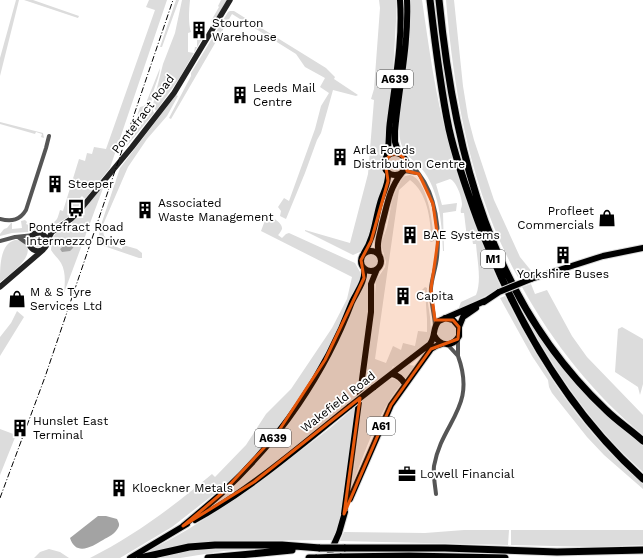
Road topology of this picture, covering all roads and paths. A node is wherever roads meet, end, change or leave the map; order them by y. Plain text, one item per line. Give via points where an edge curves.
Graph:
1 (230, 0) edge
2 (400, 0) edge
3 (407, 0) edge
4 (426, 0) edge
5 (430, 0) edge
6 (440, 0) edge
7 (436, 54) junction
8 (49, 136) dead end
9 (402, 156) junction
10 (386, 158) junction
11 (388, 173) junction
12 (402, 173) junction
13 (419, 174) junction
14 (0, 218) edge
15 (57, 228) junction
16 (35, 234) junction
17 (18, 237) junction
18 (0, 241) edge
19 (47, 241) junction
20 (31, 247) junction
21 (643, 248) edge
22 (43, 250) junction
23 (364, 253) junction
24 (378, 255) junction
25 (24, 266) junction
26 (364, 268) junction
27 (377, 269) junction
28 (0, 287) edge
29 (487, 300) junction
30 (434, 311) junction
31 (443, 318) junction
32 (435, 325) junction
33 (459, 327) junction
34 (434, 336) junction
35 (458, 339) junction
36 (445, 344) junction
37 (458, 356) junction
38 (392, 374) junction
39 (405, 384) junction
40 (643, 441) edge
41 (643, 479) edge
42 (436, 494) dead end
43 (344, 514) junction
44 (183, 526) junction
45 (320, 548) junction
46 (643, 550) edge
47 (130, 558) edge
48 (140, 558) edge
49 (208, 558) edge
50 (309, 558) edge
51 (317, 558) edge
52 (328, 558) edge
53 (505, 558) edge

1 - 15 main road, Pontefract Road via 187,73 157,116 79,211
2 - 10 main road, A639 via 399,40
3 - 9 main road, A639 via 405,59 395,131 395,142
4 - 7 highway
5 - 7 highway, M1
6 - 40 highway, M1 via 457,128 485,223 512,286 556,354 606,410
7 - 41 highway, M1 via 449,130 468,193 490,254 511,298 548,366 595,430
8 - 14 street via 26,210 17,219
9 - 10 main road via 391,154
9 - 12 main road via 406,164
9 - 13 street
10 - 11 main road via 384,164
11 - 12 main road via 396,176
11 - 23 main road via 371,241
12 - 13 street
12 - 24 main road via 395,181 387,202 377,242
13 - 30 street via 433,204 437,227 438,251 431,289
15 - 16 main road, Pontefract Road
15 - 19 main road, Pontefract Road
16 - 17 street
16 - 19 main road via 42,234
16 - 20 main road via 30,239
17 - 18 street
17 - 20 street
19 - 22 main road via 47,246
20 - 22 main road via 38,251
20 - 25 main road
21 - 29 main road, bridge via 604,256 531,279
22 - 25 main road
23 - 24 main road via 373,251
23 - 26 main road via 361,260
24 - 27 main road via 381,264
25 - 28 main road
26 - 27 main road via 370,271
26 - 44 main road, A639 via 362,282 340,332 303,398 252,463
27 - 43 main road via 371,284 371,312
29 - 31 main road
29 - 33 main road via 463,317
30 - 31 street
30 - 32 street
31 - 32 main road
31 - 33 main road via 453,320
32 - 34 main road
33 - 35 main road
34 - 36 main road
34 - 38 main road, Wakefield Road via 430,344
35 - 36 main road, A61
35 - 37 street
36 - 37 street
36 - 39 main road, A61 via 431,350
37 - 42 street via 465,386 462,403 442,442 434,466
38 - 39 main road via 400,377
38 - 44 main road, Wakefield Road, bridge via 254,482 215,509
39 - 43 main road, A61 via 379,428
43 - 52 main road, A61
44 - 47 main road, Wakefield Road
45 - 46 highway, bridge via 445,548 557,552
45 - 48 highway via 282,545 190,547
45 - 49 highway
50 - 51 highway
51 - 53 highway, bridge

